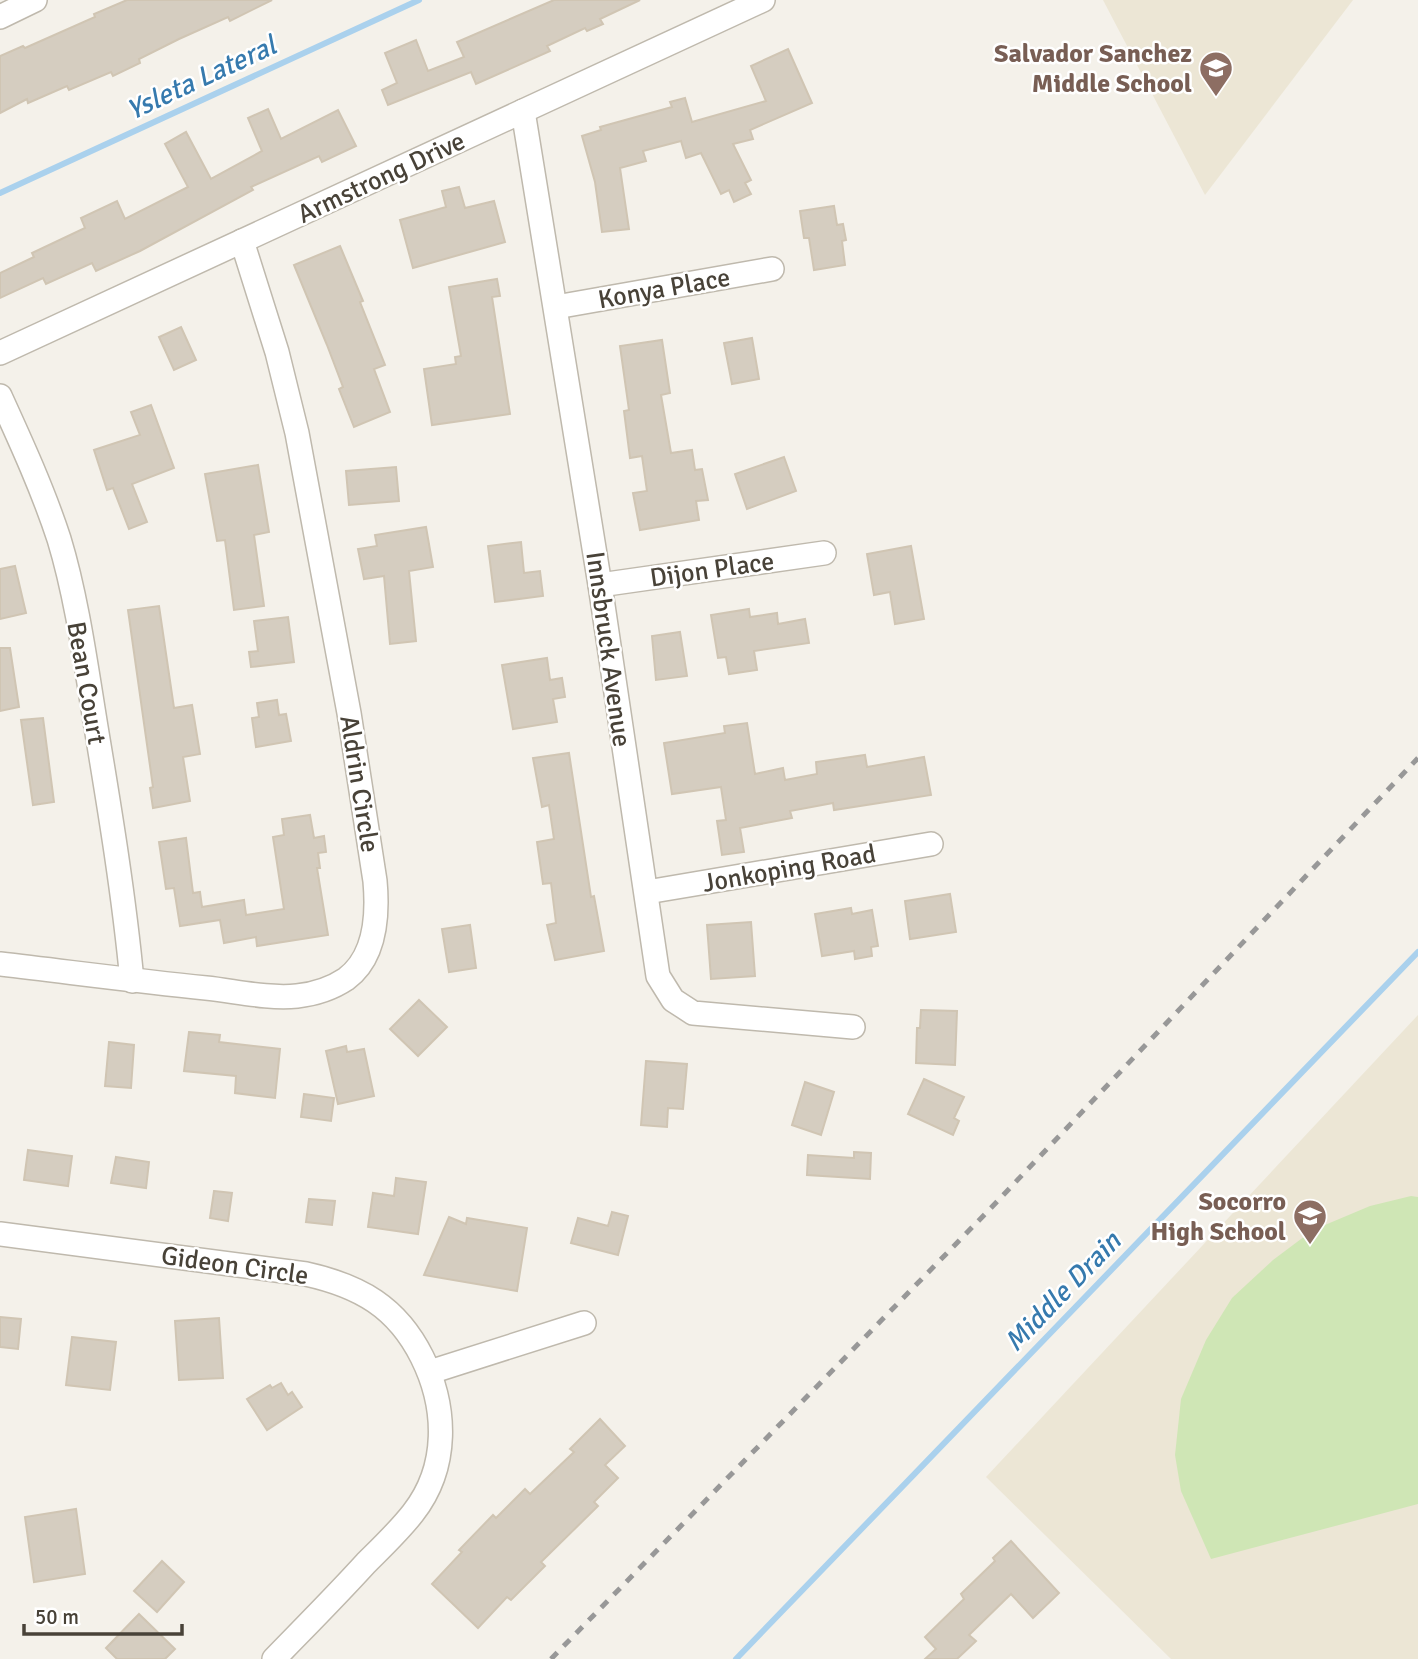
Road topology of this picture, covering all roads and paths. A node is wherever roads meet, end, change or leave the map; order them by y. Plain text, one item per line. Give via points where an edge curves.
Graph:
1 (35, 0) edge
2 (763, 0) edge
3 (0, 18) edge
4 (523, 111) junction
5 (242, 241) junction
6 (772, 270) dead end
7 (556, 307) junction
8 (0, 353) edge
9 (0, 396) edge
10 (824, 553) dead end
11 (600, 585) junction
12 (931, 844) dead end
13 (647, 892) junction
14 (0, 964) edge
15 (132, 981) junction
16 (853, 1027) dead end
17 (0, 1234) edge
18 (584, 1324) dead end
19 (430, 1372) junction
20 (274, 1659) edge

1 - 3 street
2 - 4 street, Armstrong Drive
4 - 5 street, Armstrong Drive
4 - 7 street, Innsbruck Avenue
5 - 8 street, Armstrong Drive
5 - 15 street, Aldrin Circle via 297,433 349,713 375,881 376,918 372,939 355,971 330,989 313,994 272,995
6 - 7 street, Konya Place
7 - 11 street, Innsbruck Avenue
9 - 15 street, Bean Court via 59,539 87,671
10 - 11 street, Dijon Place
11 - 13 street, Innsbruck Avenue
12 - 13 street, Jonkoping Road
13 - 16 street, Innsbruck Avenue via 658,976 681,1007 709,1016
14 - 15 street, Aldrin Circle
17 - 19 street, Gideon Circle via 338,1281 370,1296 401,1324
18 - 19 street
19 - 20 street, Gideon Circle via 441,1440 431,1482 414,1512

